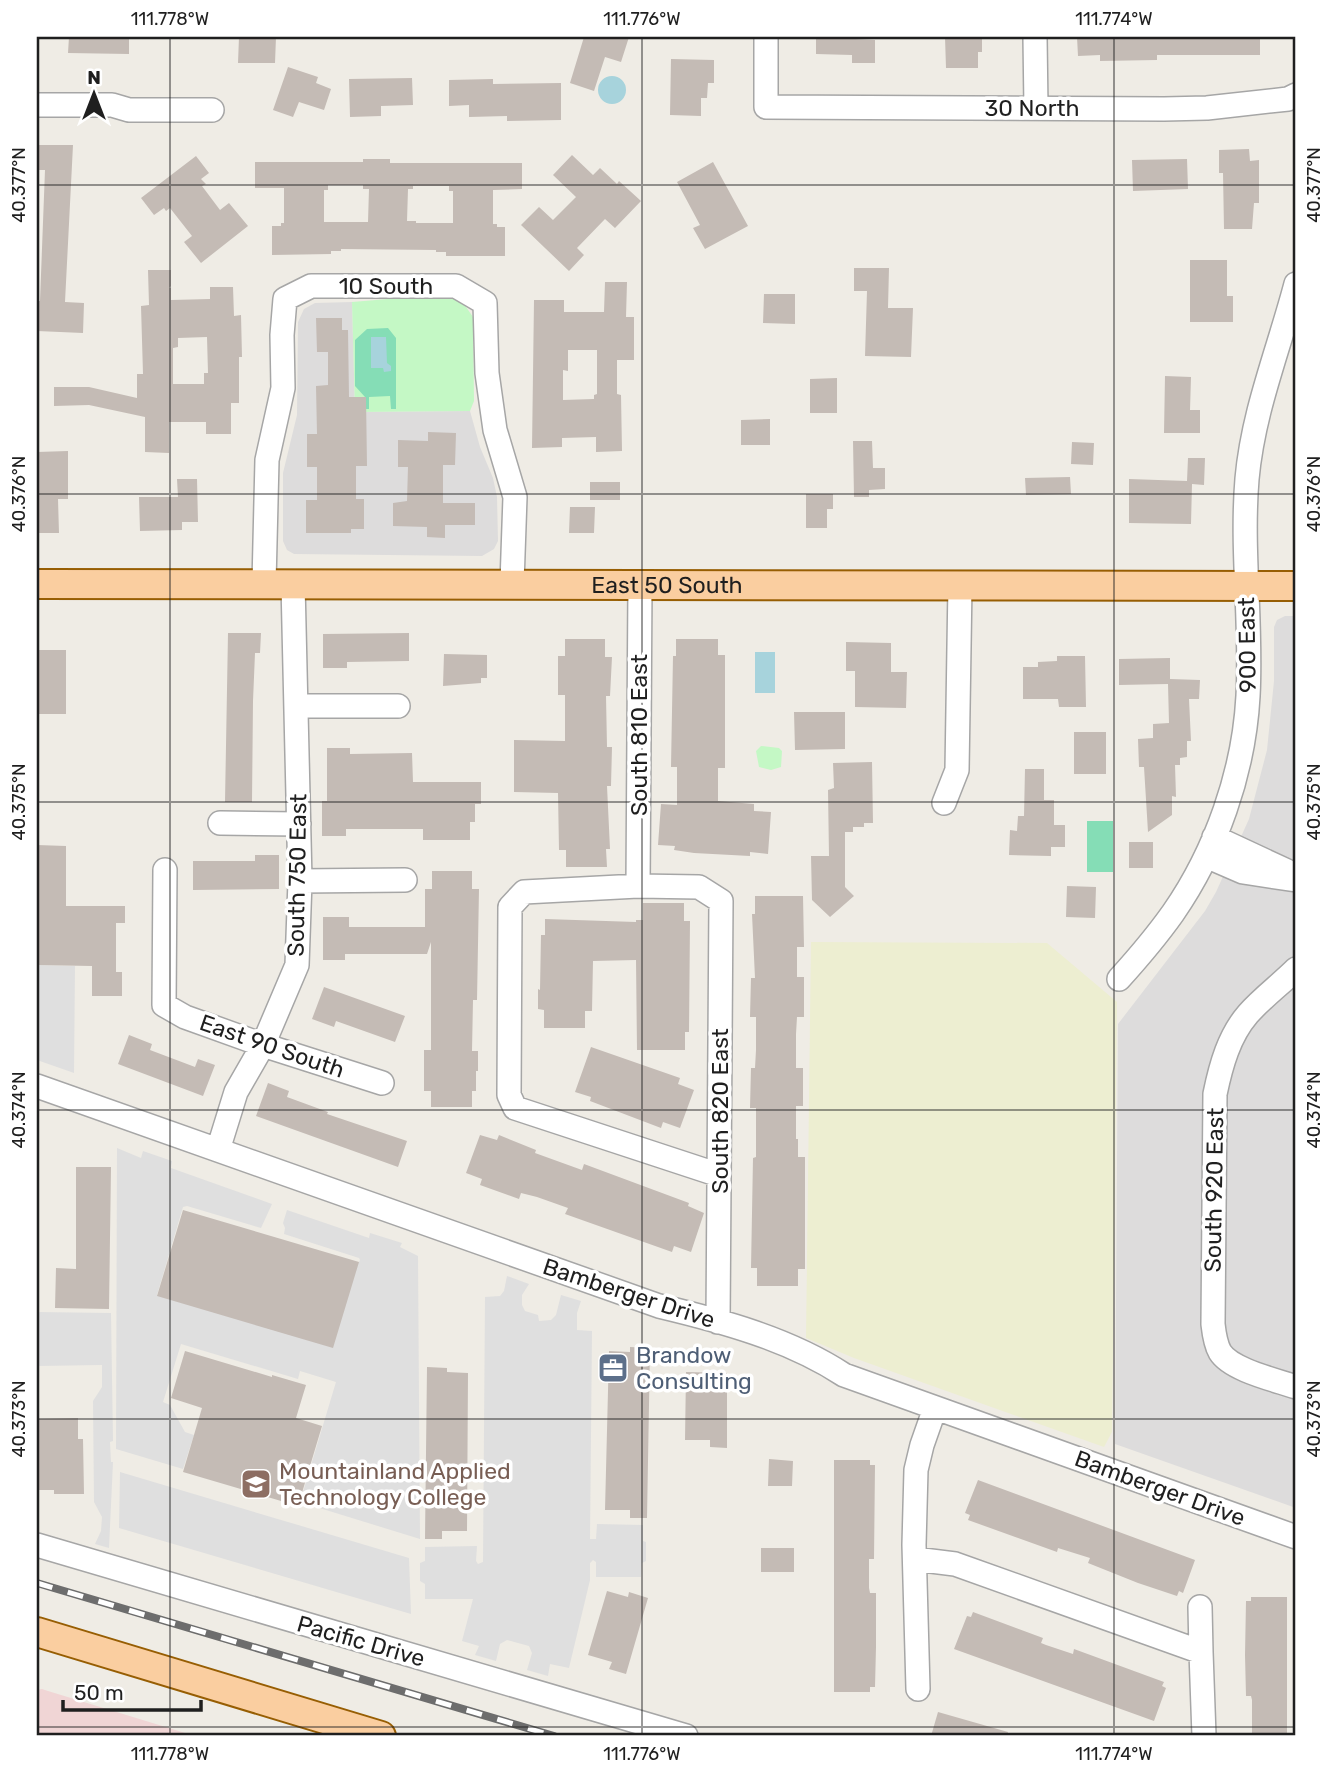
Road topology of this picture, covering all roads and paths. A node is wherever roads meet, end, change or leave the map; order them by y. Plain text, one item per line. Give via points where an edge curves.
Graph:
1 (766, 37) edge
2 (1035, 37) edge
3 (1296, 95) edge
4 (37, 105) edge
5 (1036, 108) junction
6 (212, 110) dead end
7 (1296, 284) edge
8 (264, 583) junction
9 (512, 583) junction
10 (37, 584) edge
11 (293, 584) junction
12 (640, 584) junction
13 (960, 584) junction
14 (1246, 585) junction
15 (1296, 586) edge
16 (296, 706) junction
17 (398, 706) dead end
18 (944, 803) dead end
19 (220, 822) dead end
20 (299, 824) junction
21 (1210, 847) junction
22 (165, 870) dead end
23 (1296, 878) edge
24 (405, 880) dead end
25 (300, 881) junction
26 (638, 886) junction
27 (1296, 969) edge
28 (1119, 979) dead end
29 (263, 1045) junction
30 (382, 1083) dead end
31 (37, 1086) edge
32 (218, 1150) junction
33 (719, 1175) junction
34 (718, 1322) junction
35 (1296, 1387) edge
36 (935, 1408) junction
37 (1295, 1532) edge
38 (37, 1545) edge
39 (915, 1559) junction
40 (1200, 1607) dead end
41 (37, 1632) edge
42 (1201, 1652) junction
43 (918, 1689) dead end
44 (381, 1736) edge
45 (686, 1736) edge
46 (1204, 1736) edge

1 - 5 street, 30 North via 766,107
2 - 5 street
3 - 5 street, 30 North via 1207,108
4 - 6 street
7 - 14 street, 900 East via 1250,454
8 - 9 street, 10 South via 267,460 283,388 285,299 311,286 456,286 485,303 487,373 495,430 515,497
8 - 10 main road, East 50 South
8 - 11 main road, East 50 South
9 - 11 main road, East 50 South
9 - 12 main road, East 50 South
11 - 16 street, South 750 East
12 - 13 main road, East 50 South
12 - 26 street, South 810 East
13 - 14 main road, East 50 South
13 - 18 street via 957,770
14 - 15 main road, East 50 South
14 - 21 street, 900 East via 1246,719 1235,776
16 - 17 street
16 - 20 street, South 750 East
19 - 20 street
20 - 25 street, South 750 East
21 - 23 street via 1243,872
21 - 28 street, 900 East via 1173,913
22 - 29 street, East 90 South via 164,1005
24 - 25 street
25 - 29 street, South 750 East via 297,965
26 - 33 street, South 820 East via 699,887 721,901
26 - 33 street via 524,892 510,907 509,1095 515,1108
27 - 35 street, South 920 East via 1249,1013 1220,1071 1215,1094 1213,1310 1214,1339 1232,1364
29 - 30 street, East 90 South
29 - 32 street, South 750 East via 236,1092
31 - 32 street, Bamberger Drive
32 - 34 street, Bamberger Drive via 659,1306
33 - 34 street, South 820 East
34 - 36 street, Bamberger Drive via 789,1345 844,1374
36 - 37 street, Bamberger Drive
36 - 39 street via 916,1470
38 - 45 street, Pacific Drive
39 - 42 street via 955,1564
39 - 43 street
40 - 42 street
41 - 44 main road
42 - 46 street

